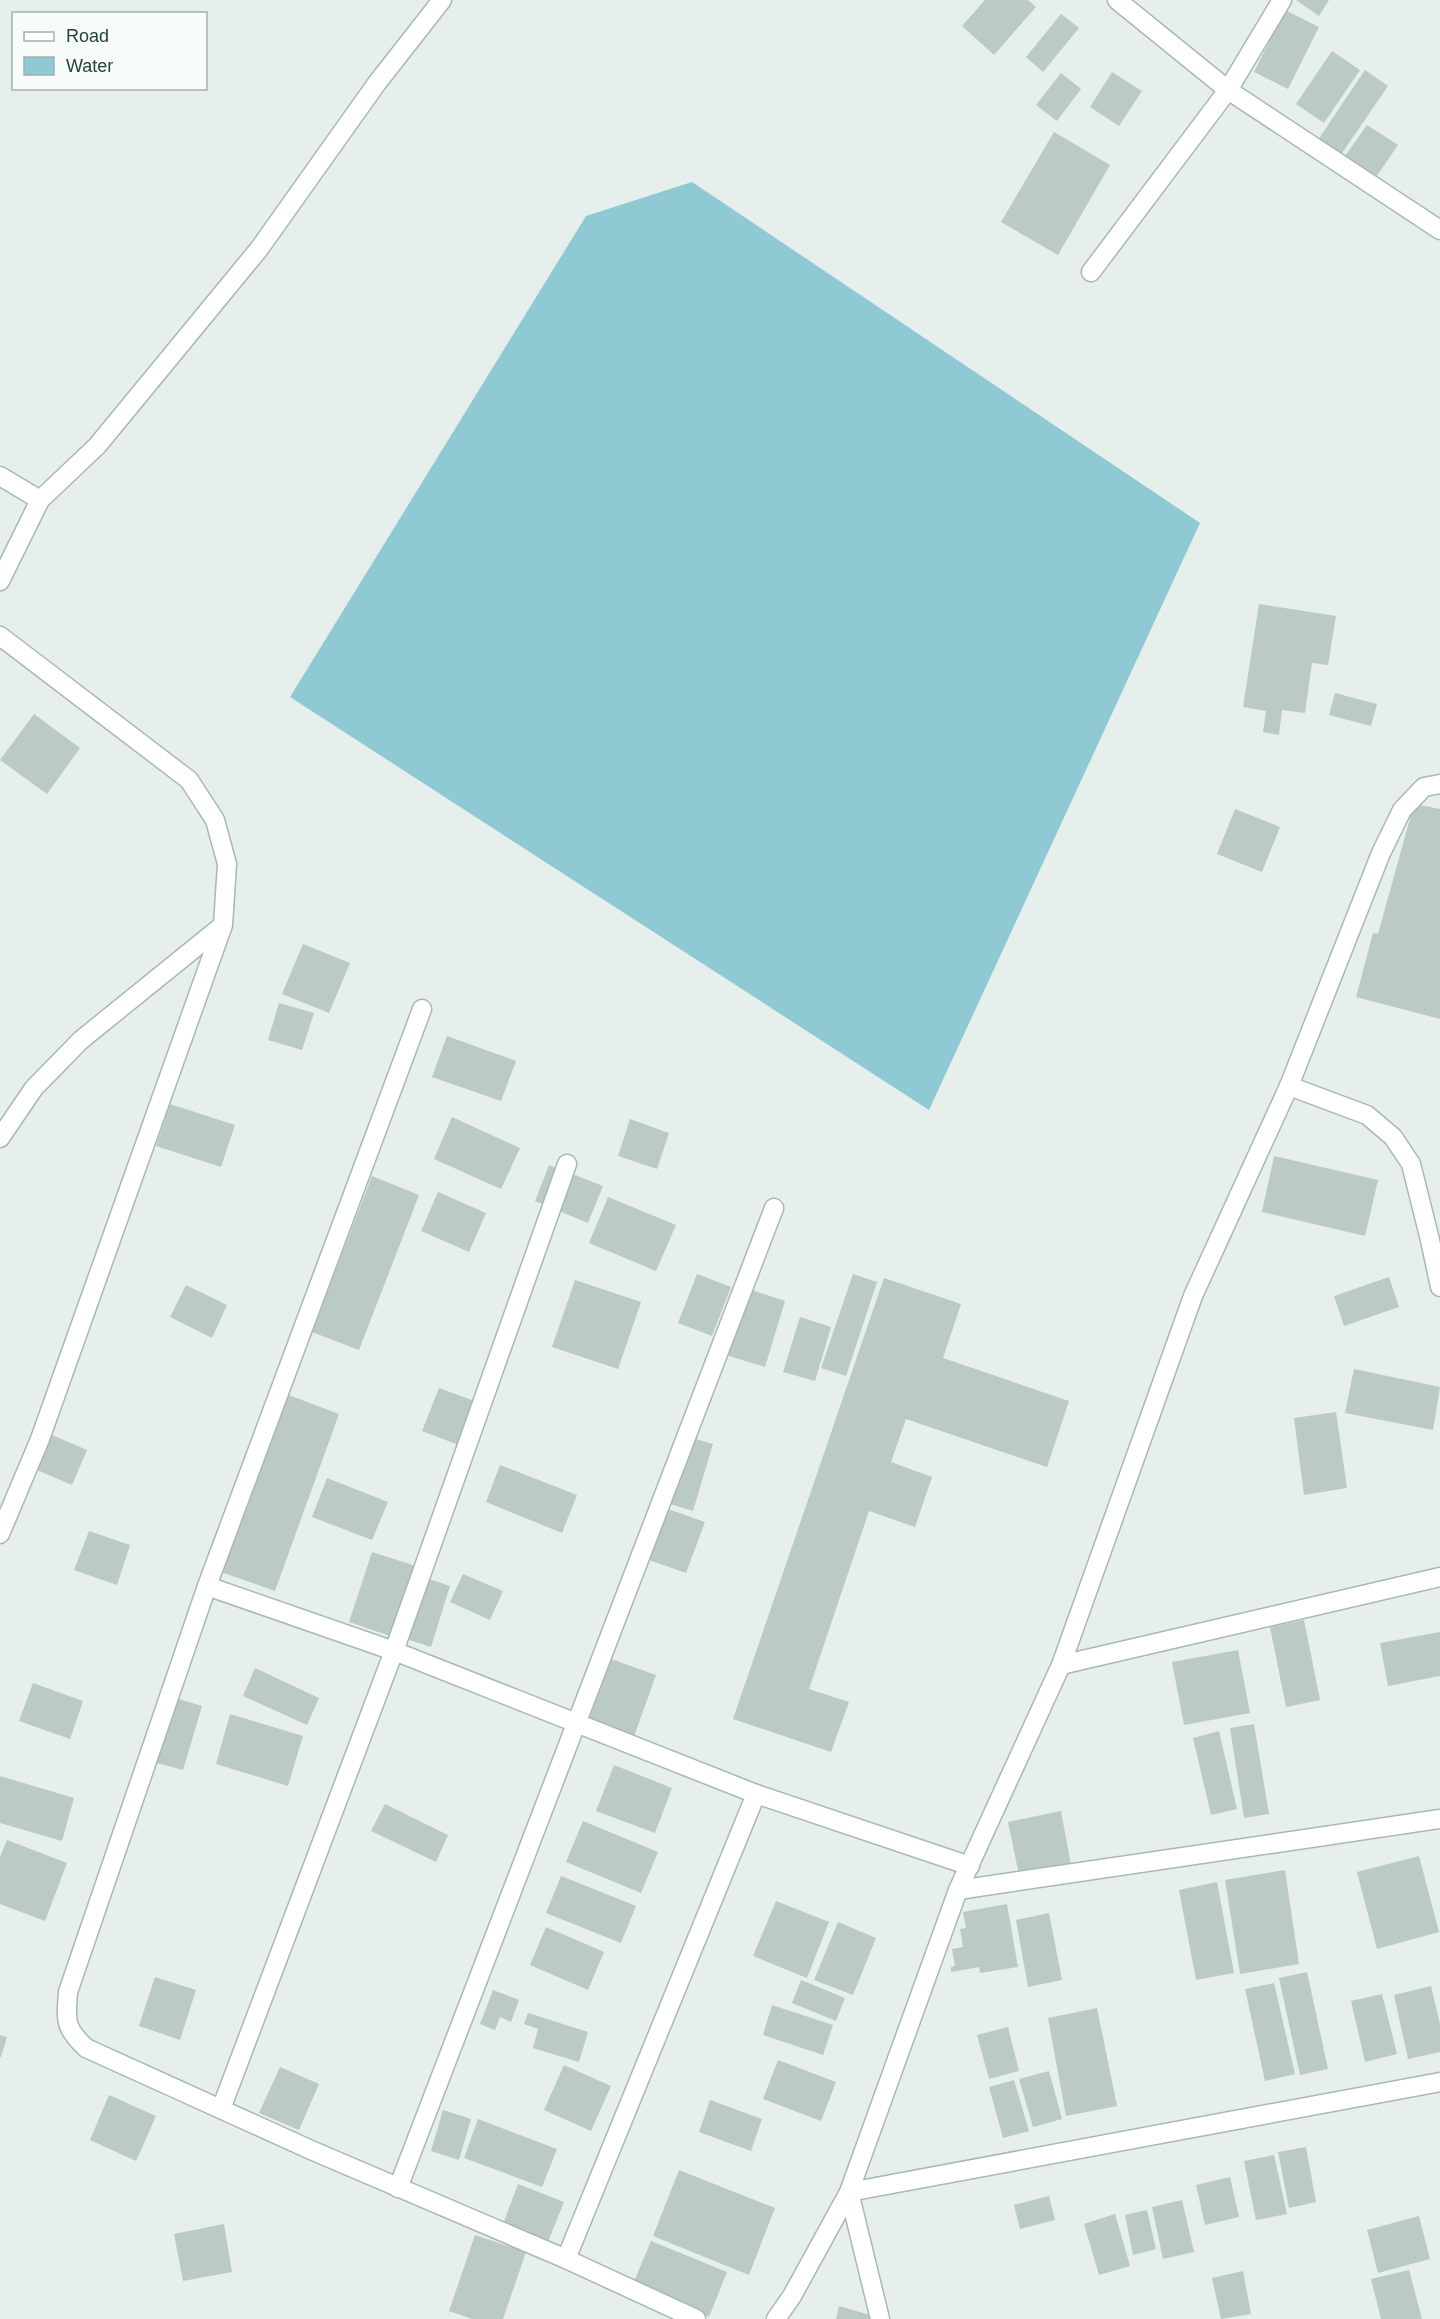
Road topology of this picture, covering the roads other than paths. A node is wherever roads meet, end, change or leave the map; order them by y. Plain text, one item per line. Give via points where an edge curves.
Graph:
1 (442, 0) edge
2 (1117, 0) edge
3 (1282, 0) edge
4 (1228, 90) junction
5 (1440, 230) edge
6 (1091, 272) dead end
7 (0, 476) edge
8 (40, 500) junction
9 (0, 581) edge
10 (0, 636) edge
11 (1440, 784) edge
12 (223, 925) junction
13 (422, 1009) dead end
14 (1289, 1086) junction
15 (0, 1138) edge
16 (567, 1164) dead end
17 (774, 1208) dead end
18 (1440, 1287) edge
19 (0, 1534) edge
20 (1440, 1577) edge
21 (207, 1586) junction
22 (394, 1651) junction
23 (1061, 1665) junction
24 (576, 1724) junction
25 (756, 1794) junction
26 (1440, 1819) edge
27 (970, 1866) junction
28 (958, 1890) junction
29 (1440, 2082) edge
30 (221, 2109) junction
31 (398, 2188) junction
32 (849, 2192) junction
33 (566, 2259) junction
34 (696, 2319) edge
35 (776, 2319) edge
36 (880, 2319) edge

1 - 8 street via 377,83 259,249 97,446
2 - 4 street
3 - 4 street
4 - 5 street
4 - 6 street
7 - 8 street
8 - 9 street
10 - 12 street via 189,780 215,820 227,864
11 - 14 street via 1424,787 1402,810 1381,853
12 - 15 street via 81,1040 34,1089
12 - 19 street via 39,1439
13 - 21 street
14 - 18 street via 1367,1115 1393,1137 1411,1164
14 - 23 street via 1193,1296
16 - 22 street
17 - 24 street
20 - 23 street
21 - 22 street
21 - 30 street via 68,1992 66,2018 72,2034 86,2048
22 - 24 street
22 - 30 street
23 - 27 street
24 - 25 street
24 - 31 street
25 - 27 street
25 - 33 street
26 - 28 street
27 - 28 street
28 - 32 street
29 - 32 street
30 - 31 street
31 - 33 street
32 - 35 street
32 - 36 street
33 - 34 street

